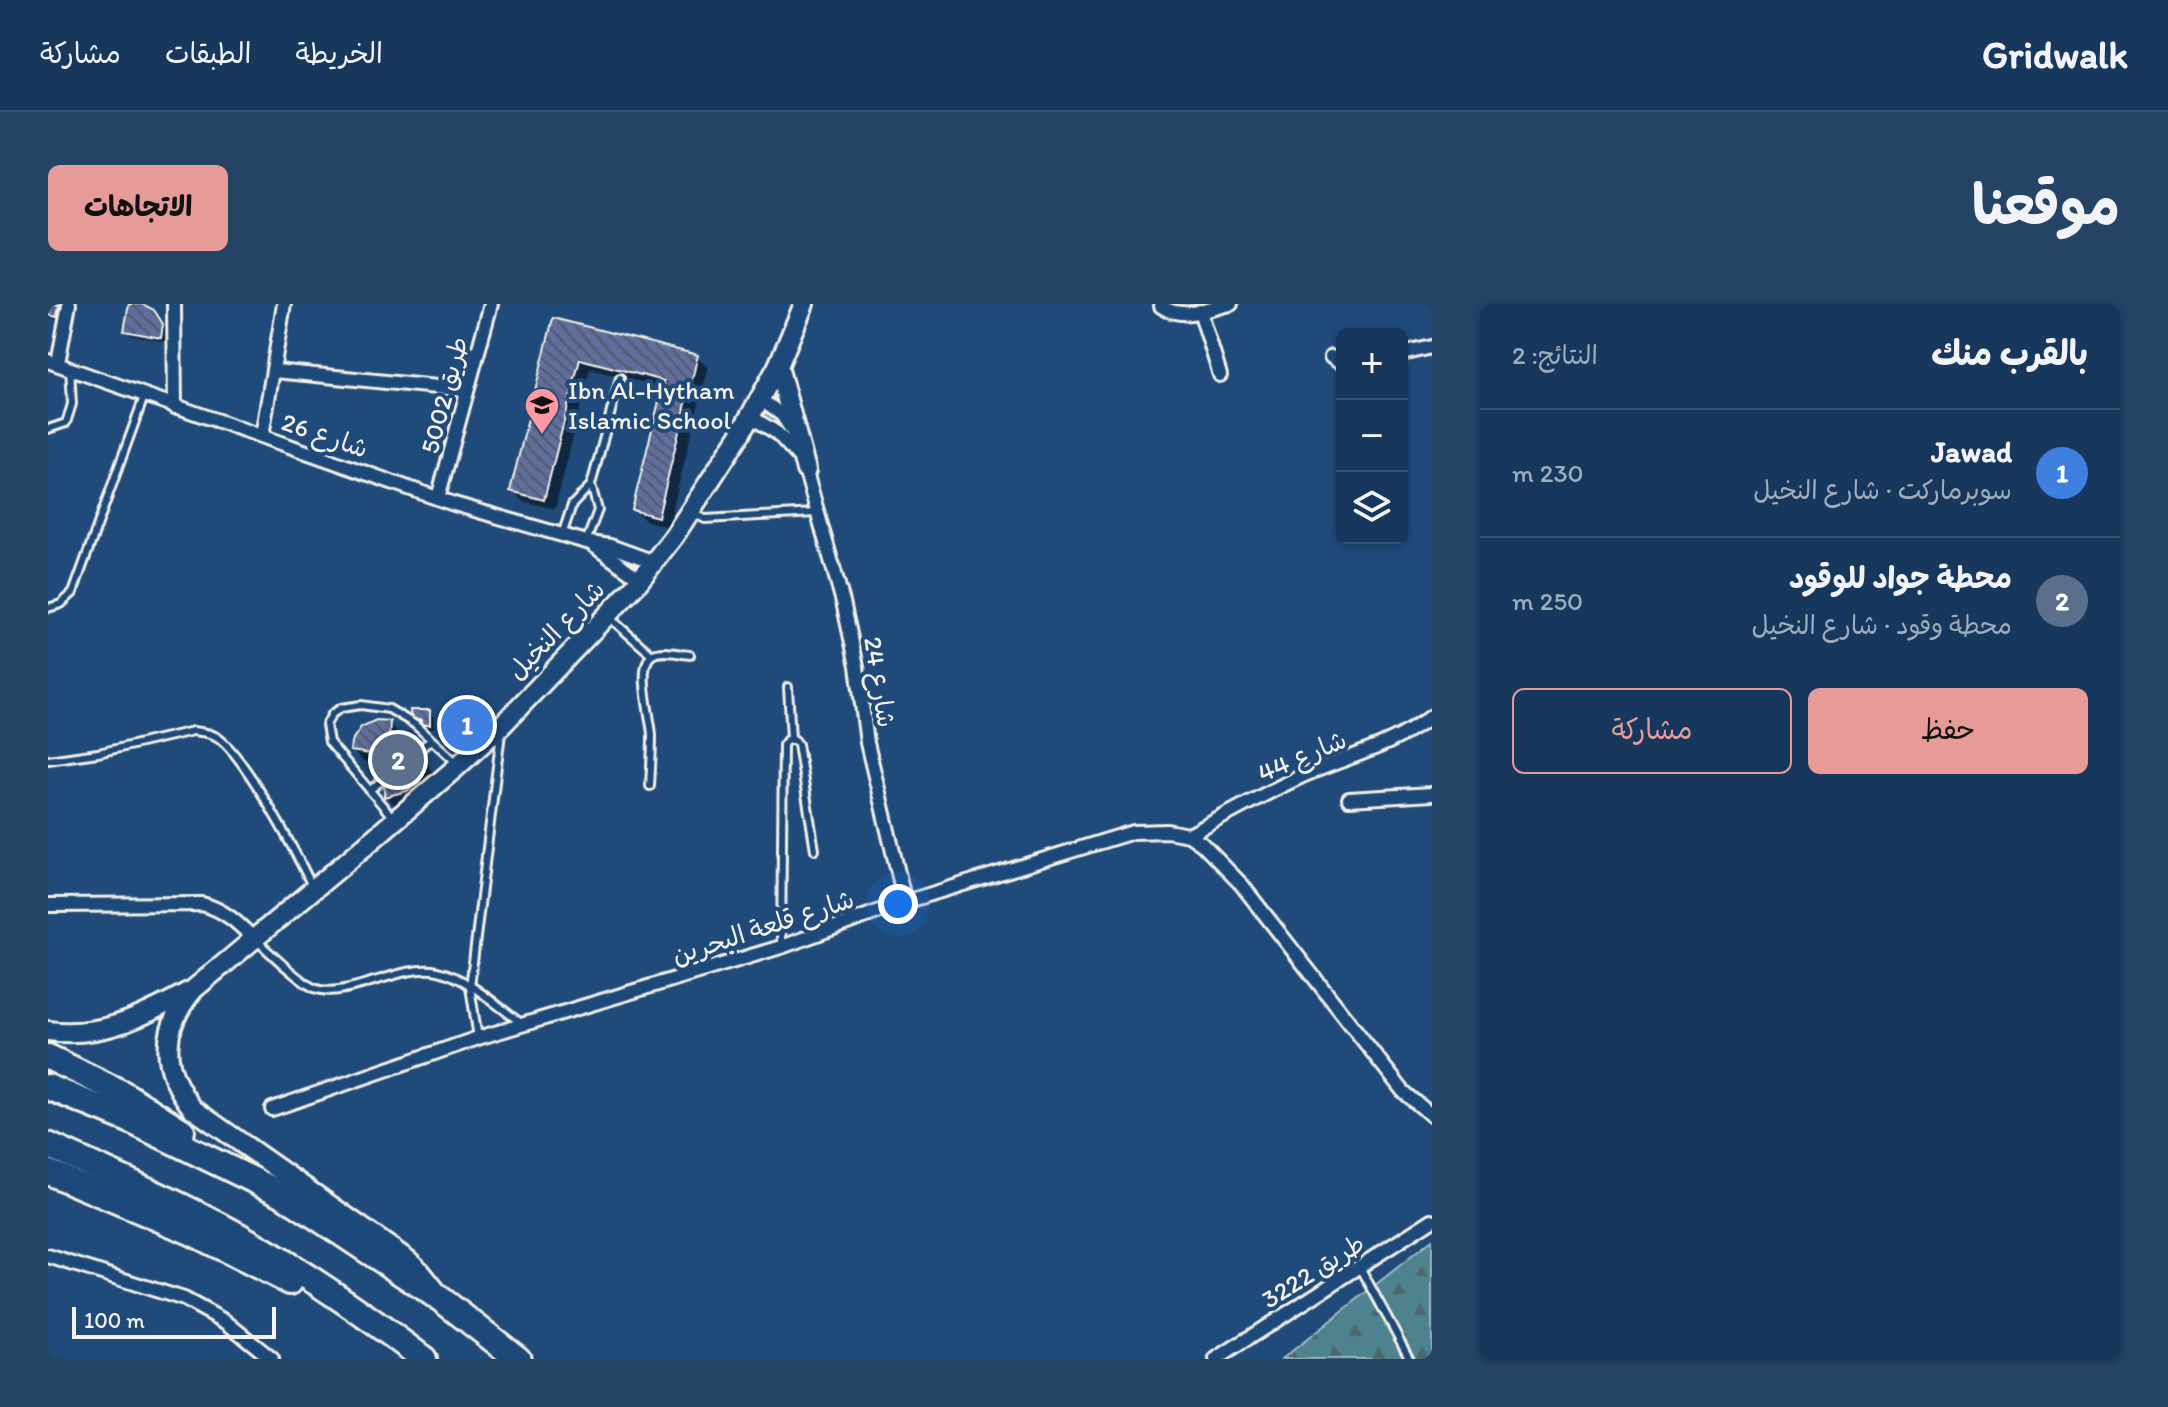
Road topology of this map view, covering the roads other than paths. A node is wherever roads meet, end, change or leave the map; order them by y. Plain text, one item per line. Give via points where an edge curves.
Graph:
1 (69, 304) edge
2 (174, 304) edge
3 (284, 304) edge
4 (491, 304) edge
5 (804, 304) edge
6 (1231, 304) edge
7 (1161, 306) dead end
8 (1200, 311) junction
9 (1432, 347) edge
10 (1408, 353) edge
11 (59, 364) edge
12 (778, 366) junction
13 (275, 371) junction
14 (1220, 375) dead end
15 (620, 378) dead end
16 (467, 390) junction
17 (145, 394) junction
18 (760, 399) junction
19 (175, 407) junction
20 (750, 416) junction
21 (48, 429) edge
22 (262, 436) junction
23 (806, 470) junction
24 (591, 485) junction
25 (438, 498) junction
26 (690, 511) junction
27 (819, 513) junction
28 (562, 535) junction
29 (588, 542) junction
30 (654, 562) junction
31 (640, 579) junction
32 (48, 608) edge
33 (606, 615) junction
34 (652, 655) junction
35 (690, 655) dead end
36 (788, 687) dead end
37 (1432, 716) edge
38 (502, 725) junction
39 (791, 739) junction
40 (431, 740) junction
41 (409, 758) dead end
42 (48, 760) edge
43 (459, 765) junction
44 (385, 778) dead end
45 (650, 786) dead end
46 (370, 790) junction
47 (1432, 794) edge
48 (1349, 799) dead end
49 (395, 820) junction
50 (1189, 835) junction
51 (815, 850) dead end
52 (314, 889) junction
53 (905, 902) junction
54 (48, 905) edge
55 (253, 938) junction
56 (781, 947) junction
57 (470, 987) junction
58 (194, 989) junction
59 (524, 1025) junction
60 (48, 1031) edge
61 (478, 1038) junction
62 (48, 1057) edge
63 (48, 1087) edge
64 (272, 1109) dead end
65 (1432, 1116) edge
66 (48, 1145) edge
67 (48, 1172) edge
68 (282, 1194) junction
69 (1432, 1220) edge
70 (48, 1256) edge
71 (1360, 1267) junction
72 (442, 1300) junction
73 (384, 1329) junction
74 (272, 1359) edge
75 (424, 1359) edge
76 (518, 1359) edge
77 (1216, 1359) edge
78 (1410, 1359) edge

1 - 11 street
2 - 19 street
3 - 13 street
4 - 16 street, طريق 5002
5 - 12 street, شارع النخيل
6 - 8 street
7 - 8 street via 1176,314
8 - 14 street
9 - 10 street
11 - 17 street, شارع 26
11 - 21 lane via 70,415 66,423
12 - 18 street, شارع النخيل
12 - 23 street
13 - 16 street
13 - 22 street
15 - 24 lane
16 - 25 street, طريق 5002
17 - 19 street, شارع 26
17 - 32 lane via 73,593
18 - 20 street, شارع النخيل
18 - 23 street, شارع 24 via 789,424
19 - 22 street, شارع 26
20 - 23 street, شارع 24 via 777,433
20 - 26 street, شارع النخيل
22 - 25 street, شارع 26
23 - 27 street, شارع 24
24 - 28 lane via 572,505
24 - 29 lane via 598,510
25 - 28 street, شارع 26
26 - 27 lane via 705,519
26 - 30 street, شارع النخيل
27 - 53 street, شارع 24 via 843,602 867,743
28 - 29 street, شارع 26
29 - 30 street, شارع 26
29 - 31 street, شارع 26
30 - 31 street, شارع النخيل
31 - 33 street, شارع النخيل
33 - 34 lane
33 - 38 street, شارع النخيل
34 - 35 lane
34 - 45 lane via 645,677 652,740
36 - 39 lane
37 - 50 street, شارع 44 via 1389,744 1298,778
38 - 43 street, شارع النخيل
38 - 57 lane
39 - 51 lane via 798,744
39 - 56 lane via 783,745
40 - 41 lane
40 - 43 lane
40 - 46 lane via 389,709 361,705 336,710 326,725 327,737
42 - 52 lane via 193,731 217,737 271,811
43 - 49 street, شارع النخيل
44 - 46 lane
46 - 49 lane
47 - 48 street
49 - 52 street, شارع النخيل
50 - 53 street, شارع قلعة البحرين via 1133,832
50 - 65 street via 1241,884 1403,1091
52 - 55 street, شارع النخيل
53 - 56 street, شارع قلعة البحرين
54 - 55 street via 202,904 231,917
55 - 57 lane via 313,988 329,992 425,969
55 - 58 street, شارع النخيل
56 - 59 street, شارع قلعة البحرين
57 - 59 lane
57 - 61 lane
58 - 60 street, شارع النخيل via 114,1027
58 - 72 street, شارع النخيل via 177,1012 169,1039 173,1077 187,1101 206,1120 408,1260
59 - 61 street, شارع قلعة البحرين
61 - 64 street, شارع قلعة البحرين
62 - 68 highway via 122,1093
63 - 68 highway
66 - 73 highway via 259,1246
67 - 73 highway via 193,1233
68 - 72 highway
69 - 71 street, طريق 3222
70 - 74 street via 184,1299 226,1322
71 - 77 street, طريق 3222
71 - 78 lane
72 - 76 highway
73 - 75 highway

